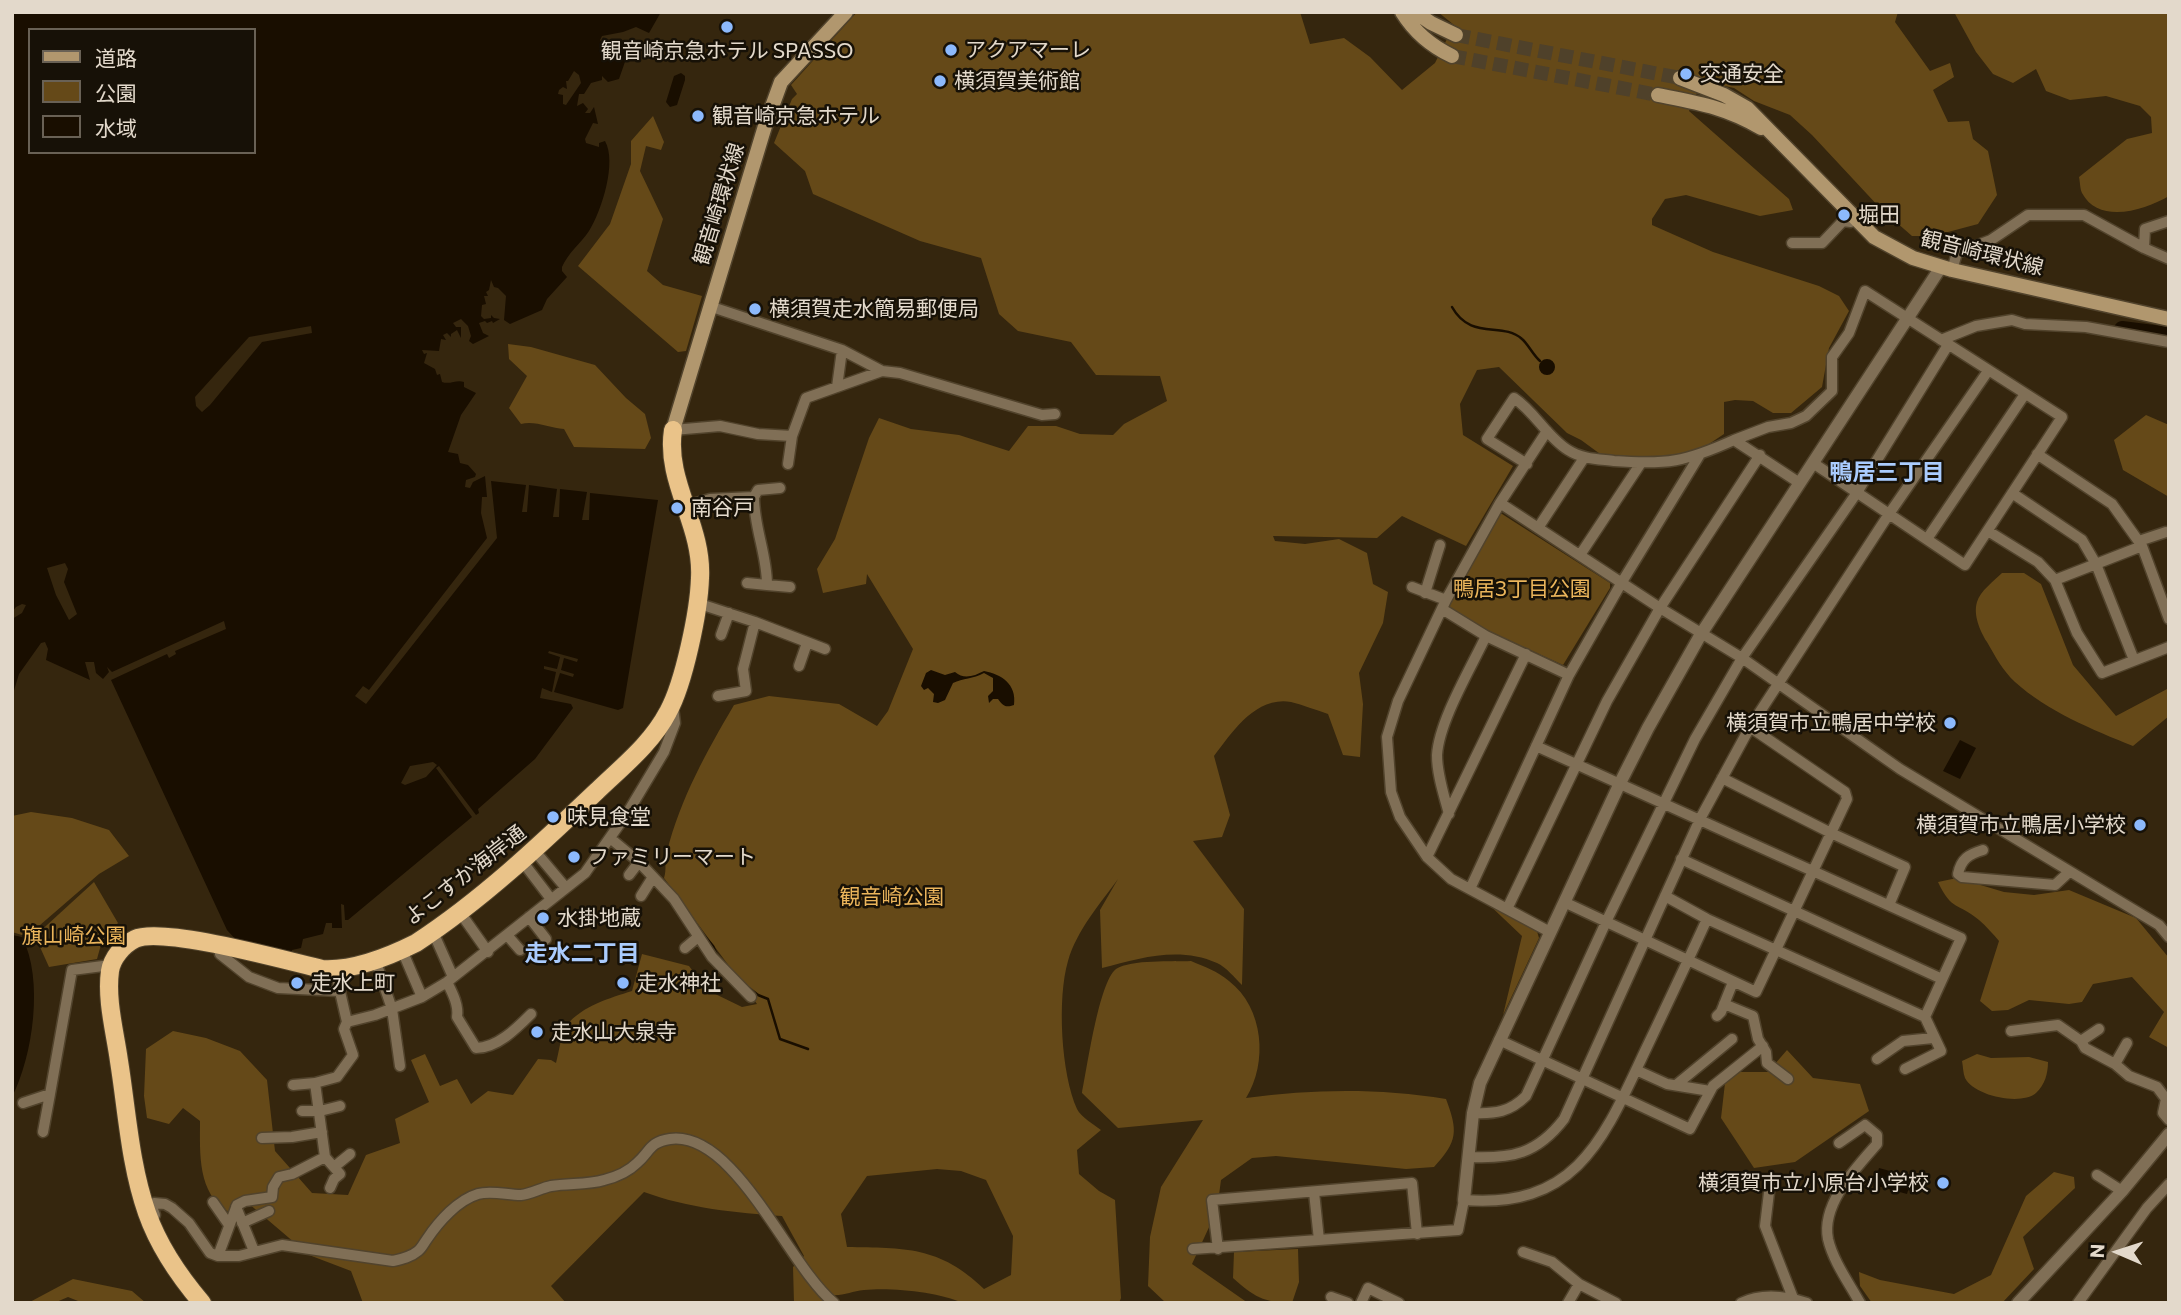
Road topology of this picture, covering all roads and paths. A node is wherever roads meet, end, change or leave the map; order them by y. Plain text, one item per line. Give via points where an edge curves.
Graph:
1 (846, 12) edge
2 (1402, 12) edge
3 (1415, 12) edge
4 (1456, 35) tunnel mouth
5 (1452, 56) tunnel mouth
6 (1680, 78) tunnel mouth
7 (1658, 95) tunnel mouth
8 (1785, 144) junction
9 (1855, 217) junction
10 (2169, 221) edge
11 (1792, 243) dead end
12 (2144, 248) junction
13 (2169, 259) edge
14 (1947, 269) junction
15 (715, 308) dead end
16 (1908, 319) junction
17 (2169, 319) edge
18 (2169, 342) edge
19 (1945, 343) junction
20 (842, 350) junction
21 (882, 371) junction
22 (1988, 371) junction
23 (836, 387) junction
24 (2025, 394) junction
25 (1055, 414) dead end
26 (673, 429) junction
27 (1547, 431) junction
28 (792, 436) junction
29 (1734, 439) junction
30 (2037, 454) junction
31 (1760, 455) junction
32 (1699, 456) junction
33 (1584, 458) junction
34 (1641, 463) junction
35 (1812, 463) junction
36 (788, 464) dead end
37 (1527, 464) junction
38 (1798, 482) junction
39 (780, 488) dead end
40 (2012, 493) junction
41 (1856, 494) junction
42 (754, 497) junction
43 (1500, 503) junction
44 (686, 506) junction
45 (1889, 514) junction
46 (1538, 528) junction
47 (1988, 531) junction
48 (2165, 533) dead end
49 (1927, 539) junction
50 (2140, 544) junction
51 (1440, 545) dead end
52 (1580, 555) junction
53 (2096, 564) junction
54 (2054, 580) junction
55 (1622, 582) junction
56 (747, 583) dead end
57 (767, 585) junction
58 (790, 587) dead end
59 (1412, 587) dead end
60 (1425, 593) junction
61 (697, 603) junction
62 (1444, 604) junction
63 (1660, 608) junction
64 (729, 614) junction
65 (2169, 619) edge
66 (755, 622) junction
67 (1701, 634) junction
68 (721, 635) dead end
69 (1486, 636) junction
70 (807, 643) junction
71 (2169, 647) edge
72 (825, 649) dead end
73 (1526, 654) junction
74 (1742, 658) junction
75 (2134, 660) junction
76 (799, 666) dead end
77 (1569, 675) junction
78 (1779, 683) junction
79 (718, 696) dead end
80 (672, 704) junction
81 (1750, 727) junction
82 (649, 740) junction
83 (1536, 746) junction
84 (664, 752) junction
85 (1575, 764) junction
86 (1722, 778) junction
87 (1620, 783) junction
88 (1664, 802) junction
89 (1448, 814) junction
90 (1700, 818) junction
91 (1831, 833) junction
92 (610, 838) junction
93 (1983, 850) dead end
94 (528, 856) junction
95 (1427, 857) junction
96 (1681, 859) junction
97 (639, 862) junction
98 (1813, 871) junction
99 (2069, 872) junction
100 (629, 875) dead end
101 (653, 877) junction
102 (566, 888) junction
103 (1469, 889) junction
104 (641, 895) dead end
105 (1665, 896) junction
106 (551, 899) junction
107 (1564, 902) junction
108 (1889, 905) junction
109 (1507, 909) junction
110 (459, 911) junction
111 (1794, 912) junction
112 (529, 917) junction
113 (1707, 919) junction
114 (1606, 922) junction
115 (433, 932) junction
116 (1550, 932) junction
117 (507, 935) junction
118 (698, 937) junction
119 (2169, 937) edge
120 (545, 939) dead end
121 (1644, 939) junction
122 (219, 947) junction
123 (685, 948) dead end
124 (402, 950) junction
125 (520, 950) dead end
126 (488, 951) junction
127 (1776, 951) junction
128 (376, 959) junction
129 (1688, 961) junction
130 (111, 968) junction
131 (335, 970) junction
132 (450, 979) junction
133 (1942, 979) junction
134 (1733, 982) junction
135 (339, 991) junction
136 (422, 997) junction
137 (751, 997) dead end
138 (1724, 1004) junction
139 (392, 1009) junction
140 (531, 1014) dead end
141 (1717, 1016) dead end
142 (1925, 1017) junction
143 (347, 1022) junction
144 (2099, 1029) dead end
145 (2011, 1031) dead end
146 (1933, 1038) junction
147 (1732, 1039) dead end
148 (1499, 1040) junction
149 (2081, 1041) junction
150 (2126, 1043) dead end
151 (1763, 1046) junction
152 (1877, 1059) dead end
153 (1541, 1060) junction
154 (2115, 1064) junction
155 (400, 1066) dead end
156 (1905, 1069) dead end
157 (1636, 1070) junction
158 (1788, 1079) dead end
159 (1582, 1080) junction
160 (315, 1083) junction
161 (293, 1085) dead end
162 (1676, 1085) junction
163 (1710, 1091) junction
164 (50, 1094) junction
165 (1622, 1098) junction
166 (23, 1103) dead end
167 (340, 1106) dead end
168 (302, 1111) dead end
169 (320, 1111) junction
170 (1473, 1113) junction
171 (2169, 1120) edge
172 (43, 1132) dead end
173 (322, 1132) junction
174 (2169, 1134) edge
175 (262, 1138) dead end
176 (1839, 1143) dead end
177 (350, 1154) dead end
178 (326, 1157) junction
179 (1469, 1157) junction
180 (334, 1167) junction
181 (2097, 1175) dead end
182 (1770, 1184) dead end
183 (2169, 1184) edge
184 (330, 1188) dead end
185 (2122, 1191) junction
186 (1314, 1192) junction
187 (272, 1197) junction
188 (284, 1199) dead end
189 (1464, 1200) junction
190 (213, 1202) dead end
191 (236, 1207) junction
192 (269, 1211) dead end
193 (242, 1223) junction
194 (229, 1225) junction
195 (1417, 1234) junction
196 (1318, 1240) junction
197 (1193, 1249) dead end
198 (1218, 1249) junction
199 (254, 1251) junction
200 (1524, 1252) dead end
201 (218, 1256) junction
202 (179, 1275) junction
203 (1579, 1283) junction
204 (1331, 1297) dead end
205 (1793, 1298) junction
206 (2019, 1302) edge
207 (202, 1303) edge
208 (834, 1303) edge
209 (1348, 1303) edge
210 (1361, 1303) edge
211 (1399, 1303) edge
212 (1568, 1303) edge
213 (1616, 1303) edge
214 (1741, 1303) edge
215 (1807, 1303) edge
216 (1860, 1303) edge
217 (2078, 1303) edge

1 - 26 main road, 観音崎環状線 via 781,82
2 - 5 main road via 1420,36
3 - 4 main road
6 - 8 main road, 観音崎環状線 via 1747,108
7 - 8 main road, 観音崎環状線 via 1737,114
8 - 9 main road, 観音崎環状線
9 - 11 street via 1843,221 1822,243
9 - 14 main road, 観音崎環状線 via 1893,248
10 - 12 street via 2145,229
12 - 13 street
12 - 14 street via 2084,215 2028,215 1991,240 1957,253
14 - 16 street
14 - 17 main road, 観音崎環状線
15 - 20 street
16 - 19 street
16 - 29 street via 1865,290 1849,333 1832,356 1832,391 1806,416
16 - 35 street
18 - 19 street via 2012,320 1976,326
19 - 22 street
19 - 41 street
20 - 21 street
20 - 23 street
21 - 23 street
21 - 25 street via 1042,415
22 - 24 street
22 - 45 street
23 - 28 street via 806,398
24 - 30 street via 2062,417
24 - 49 street
26 - 28 street via 720,426
26 - 44 highway, よこすか海岸通 via 673,465
27 - 33 street
27 - 37 street
27 - 37 street via 1514,397 1487,439
28 - 36 street
29 - 31 street
29 - 32 street
30 - 40 street
30 - 50 street via 2112,504
31 - 38 street
31 - 63 street
32 - 34 street
32 - 55 street
33 - 34 street
33 - 46 street
34 - 52 street
35 - 38 street
35 - 41 street
37 - 43 street
38 - 67 street
39 - 42 street via 758,490
40 - 47 street
40 - 53 street via 2082,540
41 - 45 street
41 - 74 street
42 - 44 street via 710,499
42 - 57 street
43 - 46 street
43 - 62 street
44 - 61 highway, よこすか海岸通 via 701,557
45 - 49 street
45 - 78 street
46 - 52 street
47 - 49 street via 1965,565
47 - 54 street via 2038,562
48 - 50 street
50 - 53 street
50 - 65 street
51 - 60 street
52 - 55 street
53 - 54 street
53 - 75 street
54 - 75 street via 2077,633 2102,673
55 - 63 street
55 - 77 street
56 - 57 street
57 - 58 street
59 - 60 street
60 - 62 street
61 - 64 street
61 - 80 highway, よこすか海岸通
62 - 69 street
62 - 95 street via 1398,701 1387,737 1391,792 1400,817
63 - 67 street
63 - 85 street
64 - 66 street
64 - 68 street
66 - 70 street
66 - 79 street via 743,669 746,691
67 - 74 street
67 - 87 street
69 - 73 street
69 - 89 street via 1440,738 1438,769
70 - 72 street
70 - 76 street
71 - 75 street
73 - 77 street
73 - 89 street
74 - 78 street
74 - 88 street
77 - 83 street
78 - 81 street
78 - 99 street via 1900,769
80 - 82 highway, よこすか海岸通
80 - 84 street via 675,723
81 - 86 street
81 - 91 street via 1846,792
82 - 84 street
82 - 94 highway, よこすか海岸通
83 - 85 street
83 - 103 street
84 - 92 street
85 - 87 street
85 - 109 street
86 - 90 street
86 - 91 street
87 - 88 street
87 - 107 street
88 - 90 street
88 - 114 street
89 - 95 street
90 - 96 street
90 - 98 street
91 - 98 street
91 - 108 street via 1905,867
92 - 97 street
92 - 102 street via 585,873
93 - 99 street via 1963,860 1958,874 2055,885
94 - 102 street
94 - 106 street
94 - 110 highway, よこすか海岸通
95 - 103 street
96 - 105 street
96 - 111 street
97 - 100 street
97 - 101 street
98 - 108 street
98 - 111 street
99 - 119 street via 2160,926
101 - 104 street
101 - 118 street via 674,899
102 - 106 street
103 - 109 street
105 - 113 street
105 - 121 street
106 - 112 street
107 - 114 street
107 - 116 street
108 - 133 street via 1961,938
109 - 116 street
110 - 115 highway, よこすか海岸通
110 - 126 street
111 - 127 street
111 - 133 street
112 - 117 street
112 - 120 street
113 - 127 street
113 - 129 street
114 - 121 street
114 - 153 street
115 - 124 highway, よこすか海岸通
115 - 132 street
116 - 148 street
117 - 125 street
117 - 126 street
118 - 123 street
118 - 137 street
121 - 129 street
121 - 159 street
122 - 130 highway, よこすか海岸通 via 165,935 143,936 123,947
122 - 131 highway, よこすか海岸通
122 - 135 street via 220,954 248,977 278,988
124 - 128 highway, よこすか海岸通
124 - 136 street
126 - 132 street
127 - 134 street via 1756,992
127 - 142 street
128 - 131 highway, よこすか海岸通
128 - 139 street
129 - 134 street
129 - 157 street
130 - 164 street via 72,970
130 - 202 highway via 111,1003 136,1175 161,1246
131 - 135 street
132 - 136 street
132 - 140 street via 457,1017 476,1048 487,1048
133 - 142 street
134 - 138 street
135 - 143 street
136 - 139 street
138 - 141 street
138 - 151 street via 1753,1016
139 - 143 street
139 - 155 street
142 - 146 street
143 - 160 street via 344,1030 353,1055 337,1077
144 - 149 street
145 - 149 street via 2058,1025
146 - 152 street via 1903,1041
146 - 156 street via 1945,1054
147 - 162 street
148 - 153 street
148 - 170 street
149 - 154 street via 2085,1048
150 - 154 street
151 - 158 street via 1768,1063
151 - 163 street
153 - 159 street
153 - 170 street via 1517,1106 1494,1114
154 - 171 street via 2129,1076 2157,1087 2166,1099 2163,1113
157 - 162 street
157 - 165 street
159 - 165 street
159 - 179 street via 1564,1119 1534,1147 1500,1158
160 - 161 street
160 - 169 street
162 - 163 street
163 - 165 street via 1690,1129
164 - 166 street
164 - 172 street
165 - 189 street via 1599,1142 1567,1176 1515,1199
167 - 169 street
168 - 169 street
169 - 173 street
170 - 179 street
173 - 175 street
173 - 178 street
174 - 185 street
176 - 216 street via 1865,1125 1877,1135 1877,1144 1838,1195 1827,1224 1833,1251
177 - 180 street
178 - 180 street
178 - 187 street via 279,1177
179 - 189 street
180 - 184 street via 340,1174
181 - 185 street
182 - 205 street via 1765,1226
183 - 217 street
185 - 206 street
186 - 195 street via 1412,1183
186 - 196 street
186 - 198 street via 1212,1200
187 - 188 street
187 - 191 street
189 - 195 street via 1458,1230
190 - 194 street
191 - 193 street
191 - 194 street
192 - 193 street
193 - 199 street
194 - 201 street
195 - 196 street
196 - 198 street
197 - 198 street
199 - 201 street
199 - 208 street via 282,1245 393,1261 420,1250 449,1212 468,1198 482,1193 524,1195 550,1186 602,1181 634,1166 650,1146 669,1139 686,1140 731,1167 811,1280
200 - 203 street via 1552,1262
201 - 202 street via 210,1253 172,1208 154,1203
202 - 207 highway
203 - 212 street
203 - 213 street
204 - 209 street
205 - 214 street via 1755,1296
205 - 215 street
210 - 211 street via 1368,1287

